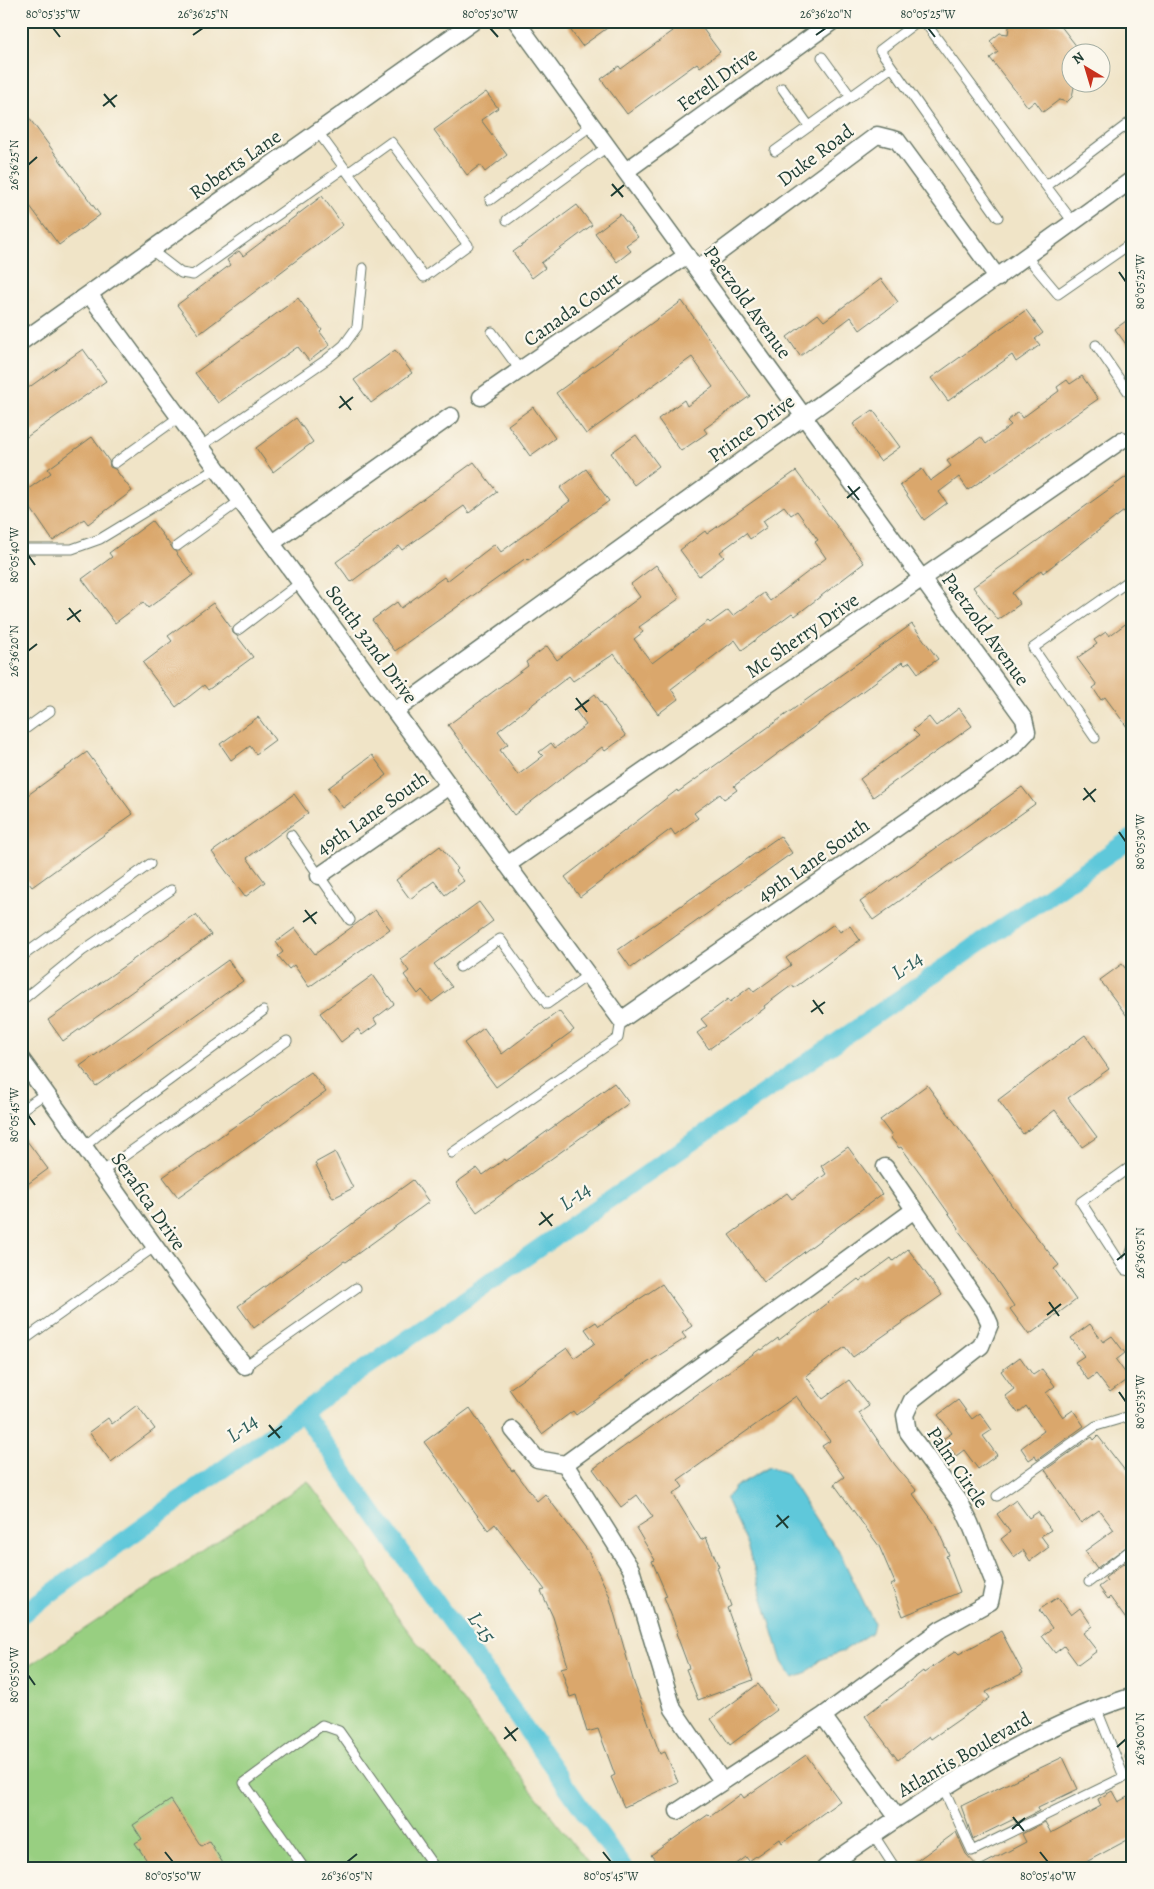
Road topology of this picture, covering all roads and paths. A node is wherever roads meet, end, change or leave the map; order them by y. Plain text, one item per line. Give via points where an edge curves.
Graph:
1 (474, 21) edge
2 (516, 21) edge
3 (833, 21) edge
4 (918, 21) edge
5 (924, 21) edge
6 (822, 57) dead end
7 (892, 68) junction
8 (782, 88) dead end
9 (851, 97) junction
10 (1133, 120) edge
11 (592, 126) junction
12 (809, 126) junction
13 (318, 132) junction
14 (608, 146) junction
15 (775, 150) dead end
16 (346, 170) junction
17 (626, 171) junction
18 (1133, 179) edge
19 (1046, 186) junction
20 (490, 200) dead end
21 (998, 217) dead end
22 (507, 220) dead end
23 (1073, 222) junction
24 (1133, 242) edge
25 (151, 250) junction
26 (687, 254) junction
27 (1026, 256) junction
28 (363, 268) dead end
29 (697, 269) junction
30 (998, 278) junction
31 (89, 294) junction
32 (492, 332) dead end
33 (21, 342) edge
34 (1096, 345) dead end
35 (520, 370) junction
36 (1132, 394) edge
37 (481, 397) dead end
38 (804, 415) junction
39 (180, 416) junction
40 (451, 416) dead end
41 (1122, 440) dead end
42 (201, 446) junction
43 (115, 464) dead end
44 (218, 468) junction
45 (241, 500) junction
46 (272, 542) junction
47 (177, 546) dead end
48 (21, 549) edge
49 (923, 577) junction
50 (1133, 578) edge
51 (301, 582) junction
52 (238, 630) dead end
53 (50, 711) dead end
54 (395, 711) junction
55 (21, 732) edge
56 (1027, 732) joint
57 (1095, 738) dead end
58 (449, 786) junction
59 (291, 835) dead end
60 (150, 864) dead end
61 (507, 865) junction
62 (319, 876) junction
63 (171, 890) dead end
64 (350, 920) dead end
65 (21, 957) edge
66 (460, 968) dead end
67 (588, 975) junction
68 (21, 1001) edge
69 (263, 1011) dead end
70 (621, 1020) junction
71 (288, 1041) dead end
72 (21, 1059) edge
73 (46, 1093) junction
74 (21, 1110) edge
75 (85, 1146) junction
76 (452, 1154) dead end
77 (1133, 1166) edge
78 (884, 1167) dead end
79 (103, 1171) junction
80 (914, 1210) junction
81 (154, 1247) junction
82 (1133, 1247) edge
83 (1129, 1271) edge
84 (356, 1288) dead end
85 (21, 1342) edge
86 (245, 1366) joint
87 (1133, 1415) edge
88 (513, 1430) dead end
89 (565, 1464) junction
90 (997, 1496) dead end
91 (1133, 1548) edge
92 (1089, 1582) dead end
93 (1133, 1696) edge
94 (1097, 1710) junction
95 (823, 1716) junction
96 (722, 1781) junction
97 (943, 1788) junction
98 (678, 1811) dead end
99 (897, 1817) junction
100 (873, 1834) junction
101 (304, 1868) edge
102 (435, 1868) edge
103 (826, 1868) edge
104 (895, 1868) edge

1 - 13 street, Roberts Lane
2 - 11 street, Paetzold Avenue
3 - 17 street, Ferell Drive
4 - 7 lane via 880,50
5 - 19 lane
6 - 9 lane
7 - 9 lane
7 - 21 lane
8 - 12 lane
9 - 12 lane
10 - 19 lane
11 - 14 street, Paetzold Avenue
11 - 20 lane
12 - 15 lane
13 - 16 lane
13 - 25 street, Roberts Lane
14 - 17 street, Paetzold Avenue
14 - 22 lane
16 - 16 lane via 424,278 468,245 391,142
16 - 25 lane via 192,275 181,273
17 - 26 street, Paetzold Avenue
18 - 23 street, Prince Drive
19 - 23 lane
23 - 27 street, Prince Drive
24 - 27 lane via 1058,294
25 - 31 street, Roberts Lane
26 - 29 street, Paetzold Avenue
26 - 35 street, Canada Court
27 - 30 street, Prince Drive
28 - 42 lane via 357,326 344,344 326,360
29 - 30 street, Duke Road via 877,135 897,140
29 - 38 street, Paetzold Avenue
30 - 38 street, Prince Drive
31 - 33 street, Roberts Lane
31 - 39 street, South 32nd Drive
32 - 35 lane
34 - 36 lane
35 - 37 street, Canada Court
38 - 49 street, Paetzold Avenue
38 - 54 street, Prince Drive
39 - 42 street, South 32nd Drive
39 - 43 lane
40 - 46 street
41 - 49 street, Mc Sherry Drive
42 - 44 street, South 32nd Drive
44 - 45 street, South 32nd Drive
44 - 48 lane via 100,539 72,548
45 - 46 street, South 32nd Drive
45 - 47 lane
46 - 51 street, South 32nd Drive
49 - 56 street, Paetzold Avenue via 1024,719
49 - 61 street, Mc Sherry Drive
50 - 57 lane via 1033,648
51 - 52 lane
51 - 54 street, South 32nd Drive
53 - 55 lane
54 - 58 street, South 32nd Drive
56 - 70 street, 49th Lane South via 1013,747
58 - 61 street, South 32nd Drive
58 - 62 street, 49th Lane South
59 - 62 lane
60 - 65 lane
61 - 67 street, South 32nd Drive
62 - 64 lane
63 - 68 lane via 82,951
66 - 67 lane via 500,939 547,1004
67 - 70 street, South 32nd Drive
69 - 75 lane
70 - 76 lane via 618,1038
71 - 79 lane
72 - 73 street, Serafica Drive
73 - 74 lane
73 - 75 street, Serafica Drive
75 - 79 street, Serafica Drive
77 - 83 lane via 1081,1202
78 - 80 street, Palm Circle
79 - 81 street, Serafica Drive
80 - 89 street
80 - 95 street, Palm Circle via 990,1324 981,1346 912,1400 906,1415 908,1432 960,1502 994,1583 990,1602 941,1629
81 - 85 lane
81 - 86 street, Serafica Drive
82 - 83 lane
84 - 86 lane
87 - 90 lane via 1096,1426
88 - 89 street via 537,1459
89 - 96 street via 631,1569 672,1709
91 - 92 lane
93 - 94 street, Atlantis Boulevard
94 - 97 street, Atlantis Boulevard via 1012,1748
94 - 97 lane via 1124,1777 972,1851
95 - 96 street, Palm Circle
95 - 99 street
96 - 98 street, Palm Circle
97 - 99 street, Atlantis Boulevard
99 - 100 street, Atlantis Boulevard
100 - 103 street, Atlantis Boulevard
100 - 104 lane
101 - 102 lane via 244,1783 322,1725 339,1731

